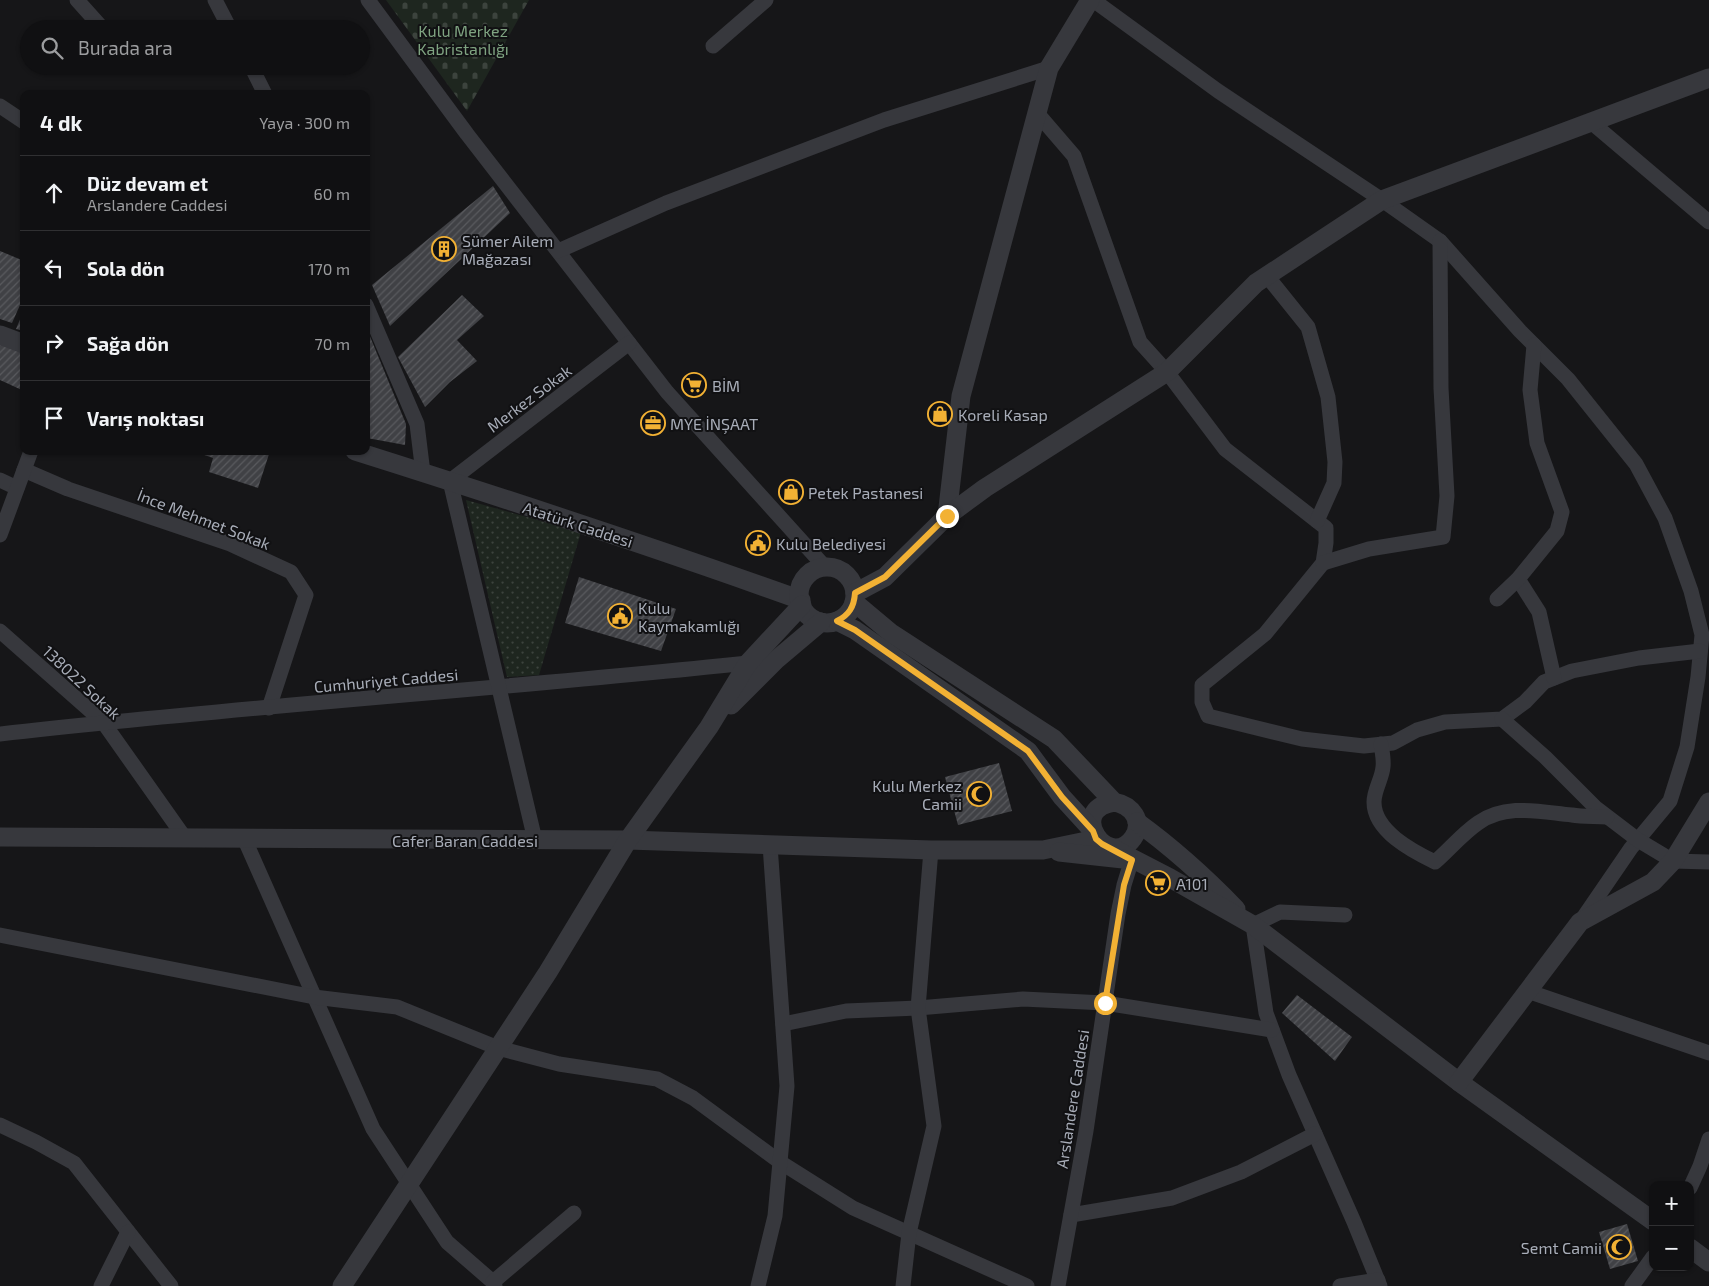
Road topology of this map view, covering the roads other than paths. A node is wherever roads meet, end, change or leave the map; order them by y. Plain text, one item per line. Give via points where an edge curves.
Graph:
1 (77, 0) edge
2 (214, 0) edge
3 (368, 0) edge
4 (766, 0) edge
5 (1091, 0) edge
6 (95, 20) edge
7 (225, 20) edge
8 (713, 46) dead end
9 (1049, 68) junction
10 (255, 75) edge
11 (1709, 78) edge
12 (263, 90) edge
13 (0, 106) edge
14 (1037, 113) junction
15 (20, 119) edge
16 (1591, 122) junction
17 (1382, 200) junction
18 (1709, 222) edge
19 (1440, 241) junction
20 (558, 251) junction
21 (1267, 276) junction
22 (370, 314) edge
23 (0, 335) edge
24 (20, 342) edge
25 (629, 343) junction
26 (1534, 345) junction
27 (1167, 372) junction
28 (30, 455) edge
29 (367, 455) edge
30 (24, 470) junction
31 (423, 473) junction
32 (0, 480) edge
33 (450, 481) junction
34 (17, 488) junction
35 (947, 516) junction
36 (1318, 521) junction
37 (0, 535) edge
38 (1323, 563) junction
39 (825, 567) junction
40 (1518, 579) junction
41 (855, 598) junction
42 (1497, 599) dead end
43 (801, 603) junction
44 (829, 621) junction
45 (0, 631) edge
46 (1700, 651) junction
47 (776, 660) junction
48 (748, 663) junction
49 (1554, 678) junction
50 (499, 688) junction
51 (269, 708) junction
52 (1502, 719) junction
53 (103, 722) junction
54 (709, 727) junction
55 (0, 734) edge
56 (1381, 744) junction
57 (1114, 802) junction
58 (1709, 802) edge
59 (1607, 817) junction
60 (1137, 822) junction
61 (0, 837) edge
62 (185, 838) junction
63 (244, 838) junction
64 (1100, 839) junction
65 (535, 840) junction
66 (628, 840) junction
67 (1638, 840) junction
68 (770, 845) junction
69 (931, 850) junction
70 (1042, 850) junction
71 (1132, 860) junction
72 (1673, 861) junction
73 (1709, 862) edge
74 (1345, 915) dead end
75 (1580, 922) junction
76 (1253, 926) junction
77 (0, 934) edge
78 (1528, 991) junction
79 (314, 997) junction
80 (1105, 1003) junction
81 (918, 1008) junction
82 (783, 1024) junction
83 (1272, 1030) junction
84 (498, 1048) junction
85 (1709, 1053) edge
86 (1459, 1082) junction
87 (0, 1125) edge
88 (1315, 1134) junction
89 (1709, 1139) edge
90 (780, 1162) junction
91 (1693, 1181) edge
92 (410, 1184) junction
93 (574, 1213) dead end
94 (1071, 1215) junction
95 (1649, 1218) edge
96 (128, 1232) junction
97 (909, 1233) junction
98 (1694, 1251) edge
99 (1709, 1262) edge
100 (1649, 1263) edge
101 (1379, 1283) edge
102 (494, 1284) edge
103 (101, 1286) edge
104 (170, 1286) edge
105 (342, 1286) edge
106 (758, 1286) edge
107 (903, 1286) edge
108 (1027, 1286) edge
109 (1058, 1286) edge
110 (1340, 1286) edge
111 (1632, 1286) edge

1 - 6 street
2 - 7 street
3 - 20 street
4 - 8 street
5 - 9 street
5 - 17 street via 1218,91
9 - 14 street
9 - 20 street via 884,120 666,203
10 - 12 street
11 - 16 street
13 - 15 street
14 - 27 street via 1074,156 1140,342
14 - 35 street via 961,396
16 - 17 street
16 - 18 street
17 - 19 street
17 - 21 street
19 - 26 street
19 - 38 street via 1441,388 1447,496 1443,537 1369,549
20 - 25 street
21 - 27 street via 1256,283
21 - 36 street via 1308,327 1328,397 1334,483
22 - 31 street via 417,424
23 - 24 street
25 - 33 street, Merkez Sokak
25 - 39 street via 667,392
26 - 40 street via 1530,390 1537,443 1562,512 1557,531
26 - 46 street via 1568,379 1636,464 1665,518 1692,591 1702,635
27 - 35 street via 985,488
27 - 36 street via 1225,448
28 - 30 street
29 - 31 street, Atatürk Caddesi
30 - 34 street
30 - 51 street, İnce Mehmet Sokak via 68,489 230,544 291,572 306,595
31 - 33 street, Atatürk Caddesi
32 - 34 street
33 - 43 street, Atatürk Caddesi via 717,570
33 - 50 street
34 - 37 street
35 - 41 street via 885,577
36 - 38 street via 1326,528
38 - 56 street via 1265,634 1202,686 1202,702 1208,716 1302,739 1364,746
39 - 41 street via 834,568 849,577
39 - 43 street via 817,569 804,580 800,588
40 - 42 street
40 - 49 street via 1539,612
41 - 44 street via 848,614
41 - 57 street via 891,633 1054,739
43 - 44 street via 813,618
43 - 48 street
44 - 47 street
44 - 64 street via 855,630 1028,751 1062,797
45 - 53 street, 138022 Sokak
46 - 49 street via 1601,665
46 - 67 street via 1686,747 1670,802
47 - 48 street, Cumhuriyet Caddesi
47 - 54 street
48 - 50 street, Cumhuriyet Caddesi
48 - 54 street
49 - 52 street via 1544,682
50 - 51 street, Cumhuriyet Caddesi
50 - 65 street
51 - 53 street, Cumhuriyet Caddesi
52 - 56 street via 1445,722
52 - 59 street
53 - 55 street, Cumhuriyet Caddesi
53 - 62 street, 138022 Sokak
54 - 66 street
56 - 59 street via 1383,767 1374,801 1376,816 1384,829 1416,854 1435,862 1478,823 1497,813 1518,810
57 - 60 street via 1130,808
57 - 64 street via 1106,803 1094,814 1092,823
58 - 72 street
59 - 67 street
60 - 64 street via 1133,838 1127,844 1119,847
60 - 76 street via 1207,879
61 - 62 street, Cafer Baran Caddesi
62 - 63 street, Cafer Baran Caddesi
63 - 65 street, Cafer Baran Caddesi
63 - 79 street
64 - 70 street
64 - 71 street
65 - 66 street, Cafer Baran Caddesi
66 - 68 street, Cafer Baran Caddesi
66 - 84 street
67 - 72 street
67 - 75 street
68 - 69 street, Cafer Baran Caddesi
68 - 82 street
69 - 70 street, Cafer Baran Caddesi
69 - 81 street
70 - 71 street
71 - 76 street
71 - 80 street, Arslandere Caddesi via 1122,894
72 - 73 street
72 - 75 street via 1653,882
74 - 76 street via 1280,912
75 - 78 street
76 - 83 street via 1266,1013
76 - 86 street
77 - 79 street
78 - 85 street
78 - 86 street
79 - 84 street via 398,1007
79 - 92 street via 373,1129
80 - 81 street via 1023,999
80 - 83 street
80 - 94 street, Arslandere Caddesi
81 - 82 street via 846,1011
81 - 97 street via 934,1126
82 - 90 street via 787,1086
83 - 88 street
84 - 90 street via 559,1064 657,1079 693,1098
84 - 92 street
86 - 95 street
87 - 96 street via 74,1163
88 - 94 street via 1241,1172 1172,1198
88 - 101 street
89 - 91 street
90 - 97 street via 853,1208
90 - 106 street via 775,1216
92 - 102 street via 447,1242
92 - 105 street
93 - 102 street
94 - 109 street, Arslandere Caddesi
96 - 103 street
96 - 104 street
97 - 107 street
97 - 108 street
98 - 99 street
100 - 111 street
101 - 110 street

